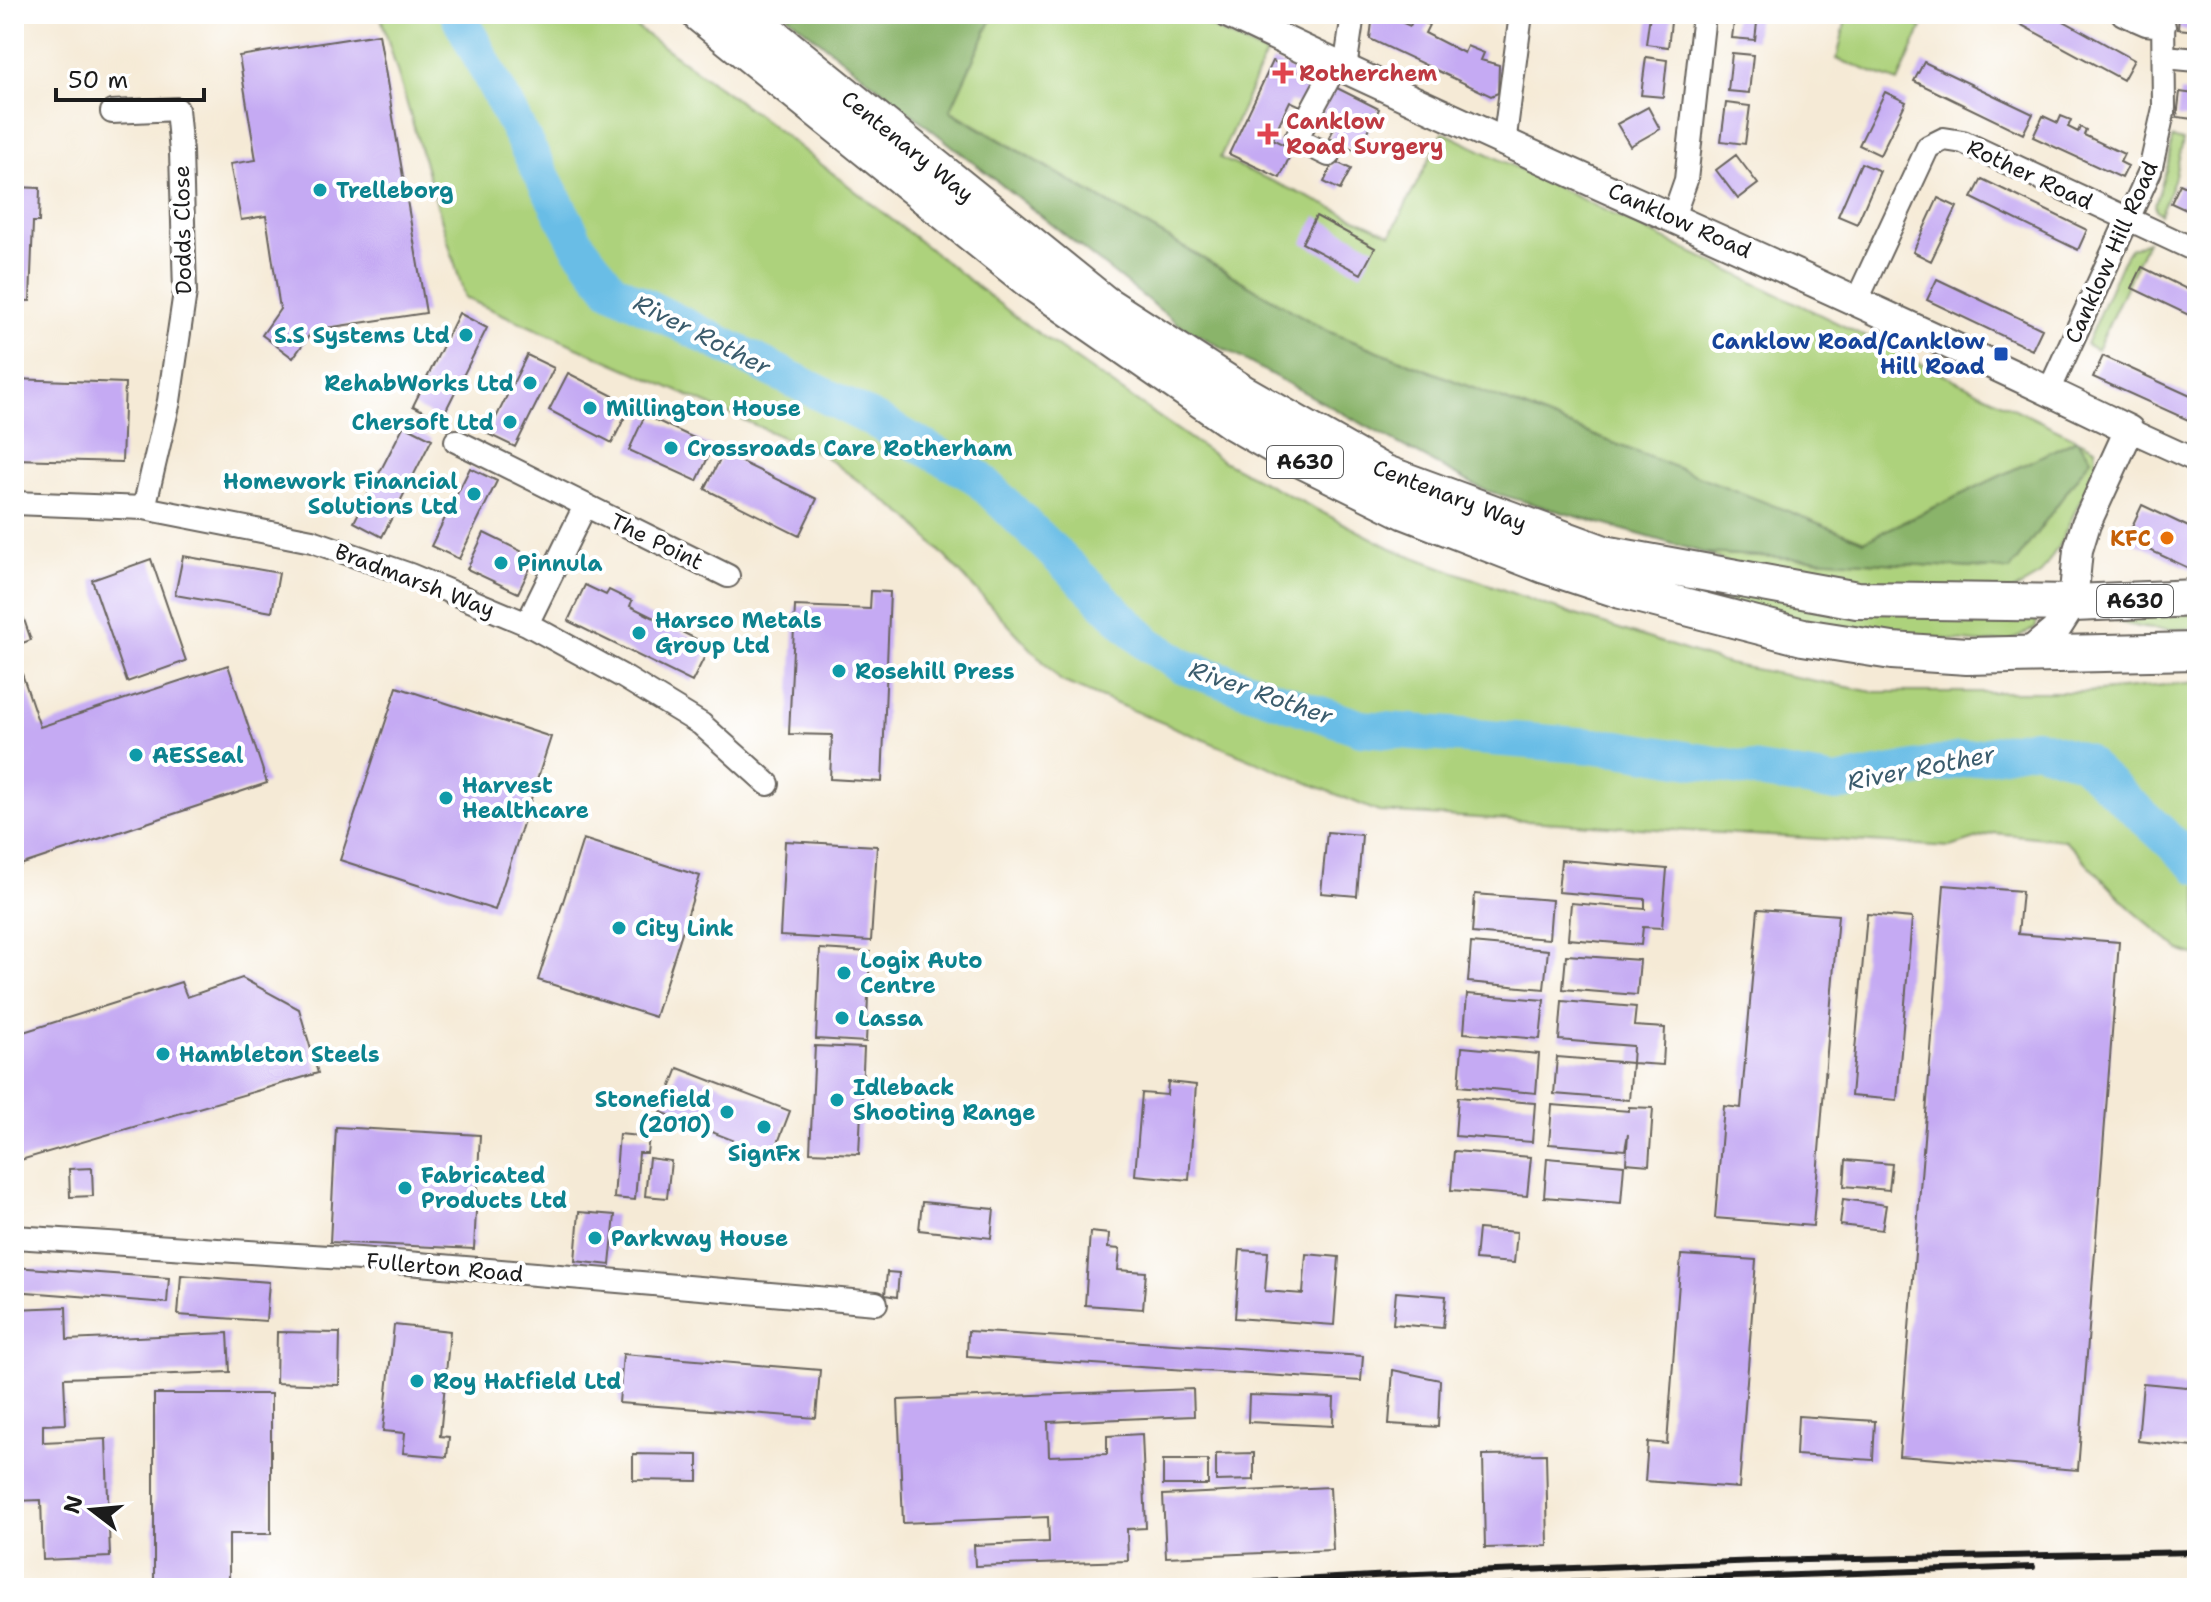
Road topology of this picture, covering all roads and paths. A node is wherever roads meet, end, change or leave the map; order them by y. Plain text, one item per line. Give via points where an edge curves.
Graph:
1 (700, 14) edge
2 (745, 14) edge
3 (1229, 14) edge
4 (1353, 14) edge
5 (1521, 14) edge
6 (1704, 14) edge
7 (2123, 14) edge
8 (2164, 20) edge
9 (2165, 57) junction
10 (2197, 60) edge
11 (1340, 67) junction
12 (112, 112) dead end
13 (1504, 144) junction
14 (1329, 155) dead end
15 (1673, 217) junction
16 (2129, 219) junction
17 (2197, 251) edge
18 (1857, 300) junction
19 (2049, 391) junction
20 (2129, 430) junction
21 (456, 441) dead end
22 (2197, 461) edge
23 (14, 503) edge
24 (585, 506) junction
25 (144, 508) junction
26 (728, 576) dead end
27 (2197, 598) edge
28 (2073, 603) junction
29 (527, 624) junction
30 (2197, 651) edge
31 (2148, 652) junction
32 (2026, 655) junction
33 (768, 784) dead end
34 (14, 1237) edge
35 (876, 1303) dead end

1 - 32 main road, Centenary Way / A630 via 1031,281 1234,422 1349,484 1545,565 1725,619 1892,651
2 - 28 main road, Centenary Way / A630 via 1103,303 1244,394 1383,473 1619,557 1857,600
3 - 11 street, Canklow Road
4 - 11 street
5 - 13 street
6 - 15 street via 1686,180
7 - 8 street via 2146,24
8 - 9 street, Canklow Hill Road
9 - 10 street
9 - 16 street, Canklow Hill Road via 2159,140
11 - 13 street, Canklow Road
11 - 14 street via 1296,139
12 - 25 street, Dodds Close via 177,109 181,152 185,292 169,401
13 - 15 street, Canklow Road
15 - 18 street, Canklow Road
16 - 17 street, Rother Road
16 - 18 street, Rother Road via 1963,142 1944,139 1928,147
16 - 19 street, Canklow Hill Road
18 - 19 street, Canklow Road
19 - 20 street, Canklow Road
20 - 22 street, Canklow Road
20 - 28 street via 2086,524
21 - 24 street, The Point
23 - 25 street, Bradmarsh Way
24 - 26 street, The Point
24 - 29 street, The Point
25 - 29 street, Bradmarsh Way via 312,541
27 - 28 main road, Centenary Way / A630
28 - 31 main road via 2079,618 2101,634
28 - 32 street via 2055,631
29 - 33 street, Bradmarsh Way via 701,724
30 - 31 main road, A630
31 - 32 main road, A630
34 - 35 street, Fullerton Road via 375,1260

